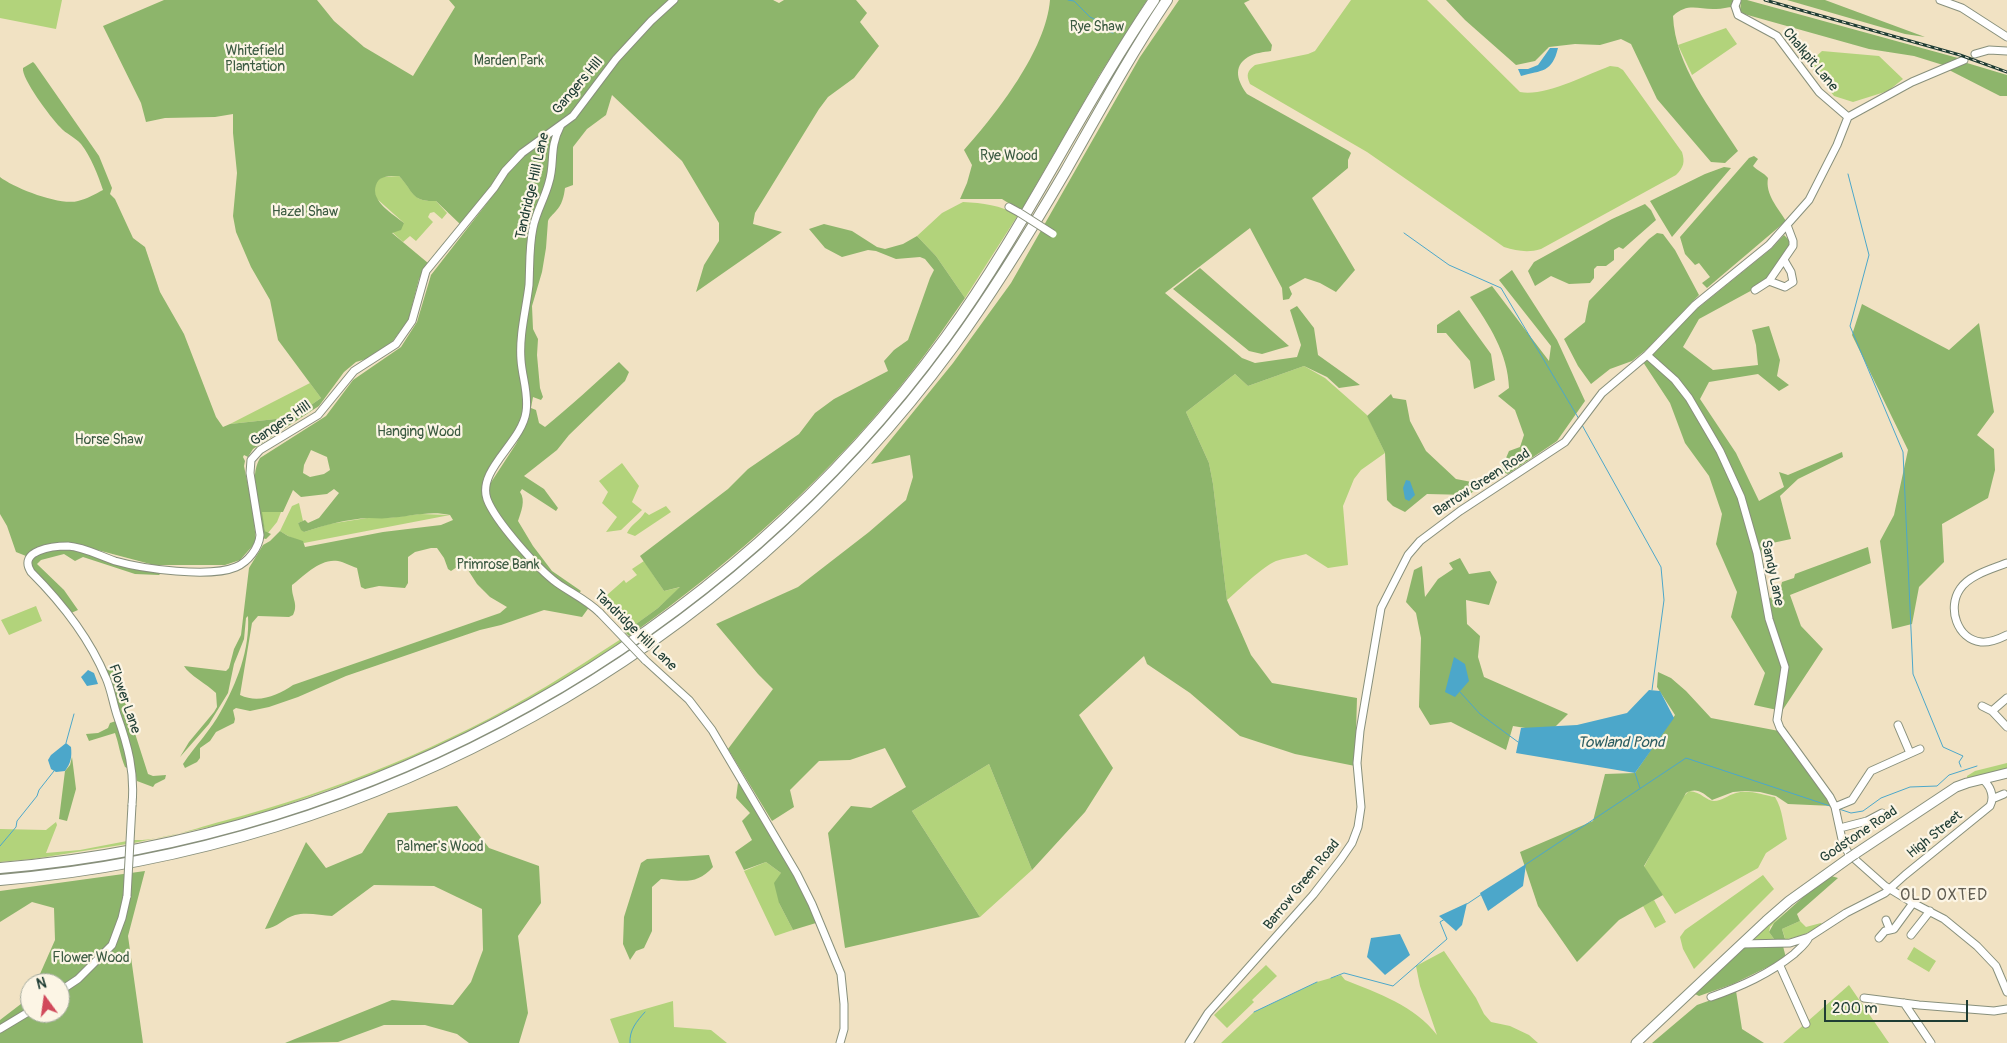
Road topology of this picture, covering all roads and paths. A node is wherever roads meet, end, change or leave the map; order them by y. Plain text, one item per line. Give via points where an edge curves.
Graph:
1 (674, 0) edge
2 (1154, 0) edge
3 (1167, 0) edge
4 (1940, 0) edge
5 (1736, 1) edge
6 (1953, 2) edge
7 (2007, 37) edge
8 (2007, 51) edge
9 (1975, 54) dead end
10 (1964, 60) dead end
11 (1848, 117) junction
12 (561, 126) junction
13 (1009, 207) dead end
14 (1787, 225) junction
15 (1053, 234) dead end
16 (1784, 260) junction
17 (1769, 281) junction
18 (1755, 290) dead end
19 (1647, 355) junction
20 (2007, 562) edge
21 (28, 564) joint
22 (2007, 635) edge
23 (2007, 698) edge
24 (1982, 706) dead end
25 (1992, 711) junction
26 (1898, 725) dead end
27 (2007, 727) edge
28 (1920, 749) dead end
29 (1910, 753) junction
30 (2005, 774) edge
31 (1982, 779) junction
32 (1990, 787) junction
33 (2004, 794) dead end
34 (1992, 799) junction
35 (1836, 809) junction
36 (1882, 813) dead end
37 (1840, 828) junction
38 (0, 868) edge
39 (0, 880) edge
40 (1891, 889) junction
41 (1913, 903) junction
42 (1930, 911) junction
43 (1886, 920) dead end
44 (1890, 930) junction
45 (1911, 935) dead end
46 (1809, 937) junction
47 (1879, 938) dead end
48 (1790, 943) junction
49 (1741, 944) junction
50 (1791, 956) junction
51 (1780, 966) junction
52 (70, 984) edge
53 (2007, 991) edge
54 (1711, 997) dead end
55 (1864, 998) dead end
56 (1904, 1003) junction
57 (1920, 1005) junction
58 (2007, 1009) edge
59 (1913, 1016) junction
60 (20, 1017) edge
61 (1806, 1024) dead end
62 (0, 1029) edge
63 (840, 1043) edge
64 (1189, 1043) edge
65 (1636, 1043) edge
66 (1931, 1043) edge

1 - 12 street, Gangers Hill via 616,59 573,116
2 - 38 highway via 1093,95 990,273 913,380 858,444 792,512 728,569 666,617 598,665 508,718 414,763 341,792 268,817 193,837 92,857
3 - 39 highway via 1130,57 1026,238 931,377 810,511 746,569 686,617 626,660 528,719 456,757 363,796 267,829 193,849 97,868
4 - 6 street
5 - 11 street, Chalkpit Lane via 1738,15 1777,36 1819,92
6 - 7 street
8 - 9 street via 1990,50
10 - 11 street via 1912,82
11 - 14 street, Barrow Green Road via 1809,200
12 - 21 street, Gangers Hill via 522,153 505,171 432,264 422,281 412,320 396,344 354,371 318,415 260,450 251,460 250,473 260,535 259,543 244,562 227,570 174,571 117,561 69,546 36,551
12 - 63 street, Tandridge Hill Lane, bridge via 552,150 550,181 533,228 521,360 526,412 520,430 485,486 490,508 547,575 600,613 689,700 712,730 797,874 841,974 844,1029
13 - 15 street, bridge
14 - 16 street via 1794,241
14 - 19 street, Barrow Green Road via 1769,245 1695,305
16 - 17 street
16 - 17 street via 1793,282 1785,287
17 - 18 street
19 - 35 street, Sandy Lane via 1675,380 1689,398 1720,451 1741,497 1757,553 1769,619 1785,667 1776,720
19 - 64 street, Barrow Green Road via 1602,393 1566,442 1460,511 1420,541 1408,555 1381,608 1360,731 1357,763 1361,807 1352,843 1313,895 1208,1013
20 - 22 street via 1967,582 1954,603 1959,628 1969,638 1982,642
21 - 52 street, Flower Lane, bridge via 31,572 74,619 88,641 107,679 133,770 127,896 122,918 112,945
23 - 25 street
24 - 25 street
25 - 27 street
26 - 29 street
28 - 29 street
29 - 35 street via 1871,771 1852,800
30 - 31 main road, Godstone Road
30 - 32 street
31 - 32 street
31 - 49 main road, Godstone Road via 1948,792 1852,856 1790,901
32 - 34 street
33 - 34 street, High Street
34 - 40 street, High Street via 1990,806
35 - 37 street, Sandy Lane
36 - 37 street via 1868,822
37 - 40 street, Sandy Lane via 1849,854
40 - 41 street, Sandy Lane
40 - 46 street
41 - 42 street, Sandy Lane
41 - 44 street
42 - 45 street
42 - 53 street, Sandy Lane via 1950,923 1990,959
43 - 44 street
44 - 47 street
46 - 48 street
46 - 50 street via 1807,943
48 - 49 street
48 - 50 street
49 - 65 main road, Godstone Road
50 - 51 street
51 - 54 street via 1749,983
51 - 61 street
55 - 56 street
56 - 57 street
56 - 59 street
57 - 58 street via 1994,1011
57 - 59 street
59 - 66 street
60 - 62 street

